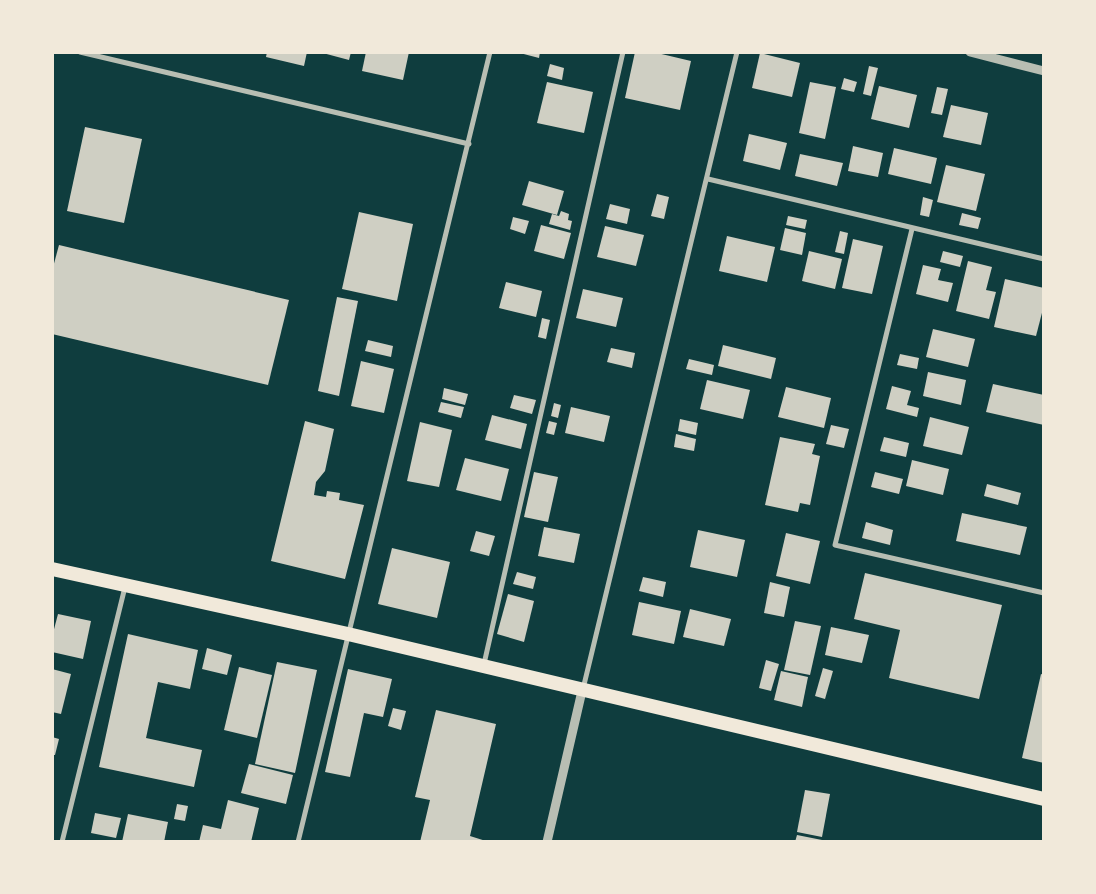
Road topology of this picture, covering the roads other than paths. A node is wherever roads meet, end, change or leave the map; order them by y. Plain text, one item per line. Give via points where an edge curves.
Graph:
1 (80, 52) edge
2 (490, 52) edge
3 (623, 52) edge
4 (737, 52) edge
5 (970, 52) edge
6 (1044, 72) edge
7 (469, 144) junction
8 (708, 178) junction
9 (912, 229) junction
10 (1044, 259) edge
11 (52, 569) edge
12 (125, 586) junction
13 (1044, 594) edge
14 (348, 634) junction
15 (483, 668) junction
16 (582, 691) junction
17 (1044, 799) edge
18 (62, 842) edge
19 (298, 842) edge
20 (547, 842) edge

1 - 7 street
2 - 7 street
3 - 15 street
4 - 8 street
5 - 6 street
7 - 14 street
8 - 9 street
8 - 16 street
9 - 10 street
9 - 13 street via 835,545
11 - 12 highway
12 - 14 highway
12 - 18 street
14 - 15 highway
14 - 19 street
15 - 16 highway
16 - 17 highway
16 - 20 street

